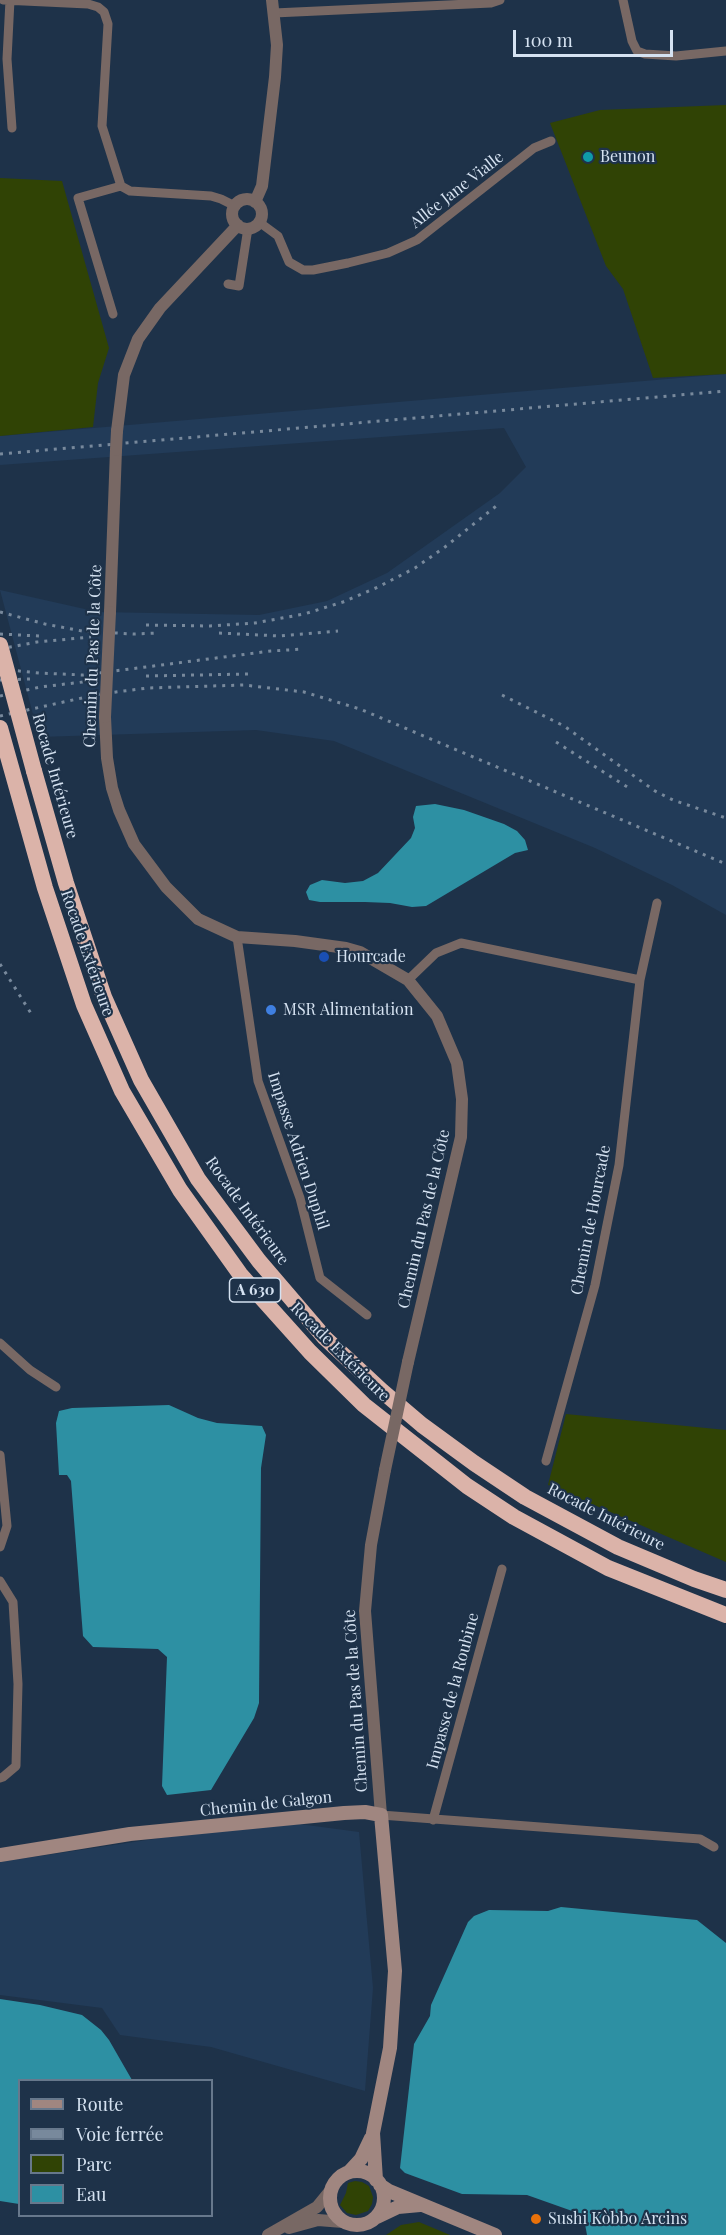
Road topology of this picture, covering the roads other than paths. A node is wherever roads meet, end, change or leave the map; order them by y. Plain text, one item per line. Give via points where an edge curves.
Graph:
1 (3, 0) edge
2 (10, 0) edge
3 (272, 0) edge
4 (500, 0) edge
5 (623, 0) edge
6 (274, 14) junction
7 (726, 51) edge
8 (12, 128) dead end
9 (551, 141) dead end
10 (121, 186) junction
11 (255, 202) junction
12 (235, 206) junction
13 (248, 225) junction
14 (228, 284) dead end
15 (113, 314) dead end
16 (0, 645) edge
17 (0, 728) edge
18 (657, 903) dead end
19 (237, 938) junction
20 (408, 980) junction
21 (640, 980) junction
22 (367, 1315) dead end
23 (0, 1343) edge
24 (56, 1387) dead end
25 (0, 1455) edge
26 (546, 1461) dead end
27 (2, 1498) edge
28 (0, 1547) edge
29 (502, 1569) dead end
30 (0, 1581) edge
31 (726, 1590) edge
32 (726, 1615) edge
33 (0, 1778) edge
34 (381, 1815) junction
35 (433, 1820) junction
36 (714, 1847) dead end
37 (0, 1855) edge
38 (373, 2133) junction
39 (350, 2172) junction
40 (378, 2182) junction
41 (330, 2191) junction
42 (422, 2205) junction
43 (376, 2217) junction
44 (343, 2222) junction
45 (270, 2235) edge
46 (495, 2235) edge

1 - 2 street
2 - 8 street via 7,58
2 - 10 street via 88,4 104,12 108,24 102,126
3 - 6 street
4 - 6 street
5 - 7 street via 637,51 676,56
6 - 11 street via 275,77 262,186
9 - 13 street, Allée Jane Vialle via 534,148 417,240 388,253 303,270 289,261 278,236
10 - 12 street via 130,191 211,196
10 - 15 street via 78,198
11 - 12 street via 244,199
11 - 13 street via 261,211
12 - 13 street via 233,218
13 - 14 street via 239,286
13 - 19 street, Chemin du Pas de la Côte, bridge via 160,308 138,339 124,375 117,431 105,717 112,788 134,844 165,887 198,919
16 - 31 highway, Rocade Intérieure / A 630, bridge via 66,883 104,997 141,1080 198,1179 259,1262 333,1346 422,1425 474,1463 525,1497 618,1547
17 - 32 highway, Rocade Extérieure / A 630 via 45,888 84,1005 122,1091 180,1190 240,1274 364,1405 467,1486 514,1517 608,1568
18 - 21 street, Chemin de Hourcade
19 - 20 street, Chemin du Pas de la Côte via 346,948
19 - 22 street, Impasse Adrien Duphil via 258,1081 300,1198 320,1278
20 - 21 street via 436,953 461,944
20 - 34 street, Chemin du Pas de la Côte, bridge via 437,1016 457,1063 462,1099 461,1137 408,1362 371,1545 365,1611
21 - 26 street, Chemin de Hourcade via 617,1176 595,1285
23 - 24 street
25 - 27 street
27 - 28 street via 7,1526
29 - 35 street, Impasse de la Roubine
30 - 33 street via 13,1602 18,1684 16,1766
34 - 35 street, Chemin de Galgon
34 - 37 main road, Chemin de Galgon via 344,1813 130,1834
34 - 38 main road, Chemin du Pas de la Côte via 395,1971 390,2048
35 - 36 street, Chemin de Galgon via 700,1839
38 - 39 main road, Chemin du Pas de la Côte
38 - 40 main road, Chemin du Pas de la Côte
39 - 40 main road via 367,2173
39 - 41 main road via 336,2181
40 - 42 main road
40 - 43 main road via 384,2198
41 - 44 main road via 331,2209
41 - 45 street via 317,2207
42 - 43 main road via 398,2206
42 - 46 main road
43 - 44 main road via 360,2225
44 - 45 street via 318,2220

